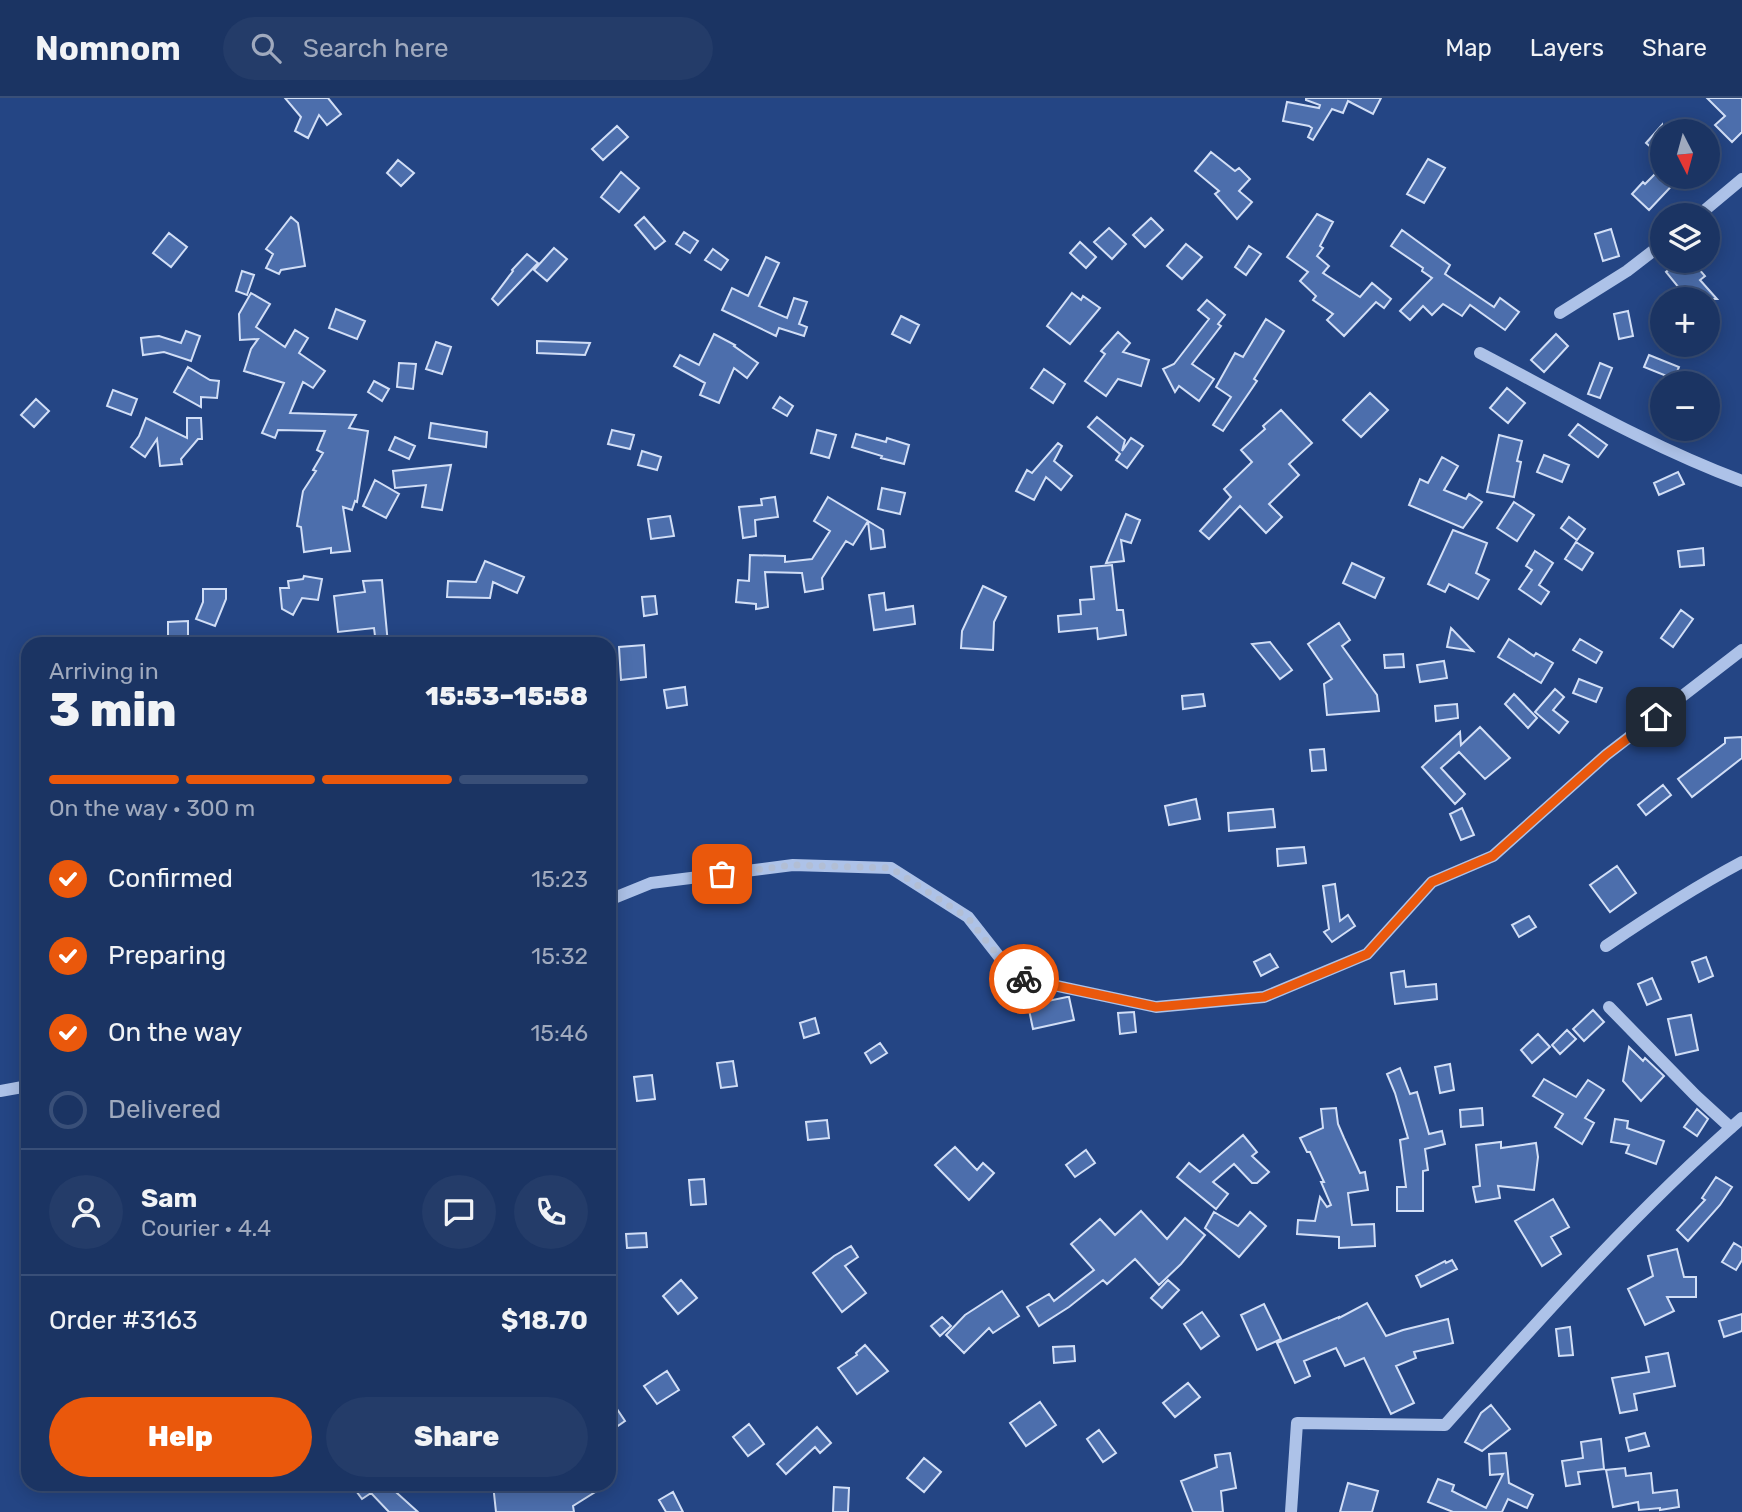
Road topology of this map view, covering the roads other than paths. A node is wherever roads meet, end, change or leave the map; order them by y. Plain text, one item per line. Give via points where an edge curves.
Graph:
1 (1742, 179) edge
2 (1713, 203) edge
3 (1650, 253) edge
4 (1560, 313) dead end
5 (1480, 353) dead end
6 (1742, 481) edge
7 (1742, 650) edge
8 (1742, 862) edge
9 (616, 897) edge
10 (1606, 946) dead end
11 (1609, 1007) dead end
12 (21, 1087) edge
13 (0, 1091) edge
14 (1742, 1118) edge
15 (1731, 1128) junction
16 (1291, 1512) edge

1 - 2 street
3 - 4 street
5 - 6 street via 1638,436
7 - 9 street via 1606,755 1493,856 1432,882 1367,954 1264,997 1156,1007 1015,977 968,918 891,868 793,865 651,883
8 - 10 street
11 - 15 street
12 - 13 street
14 - 15 street
15 - 16 street via 1637,1218 1445,1425 1297,1423

